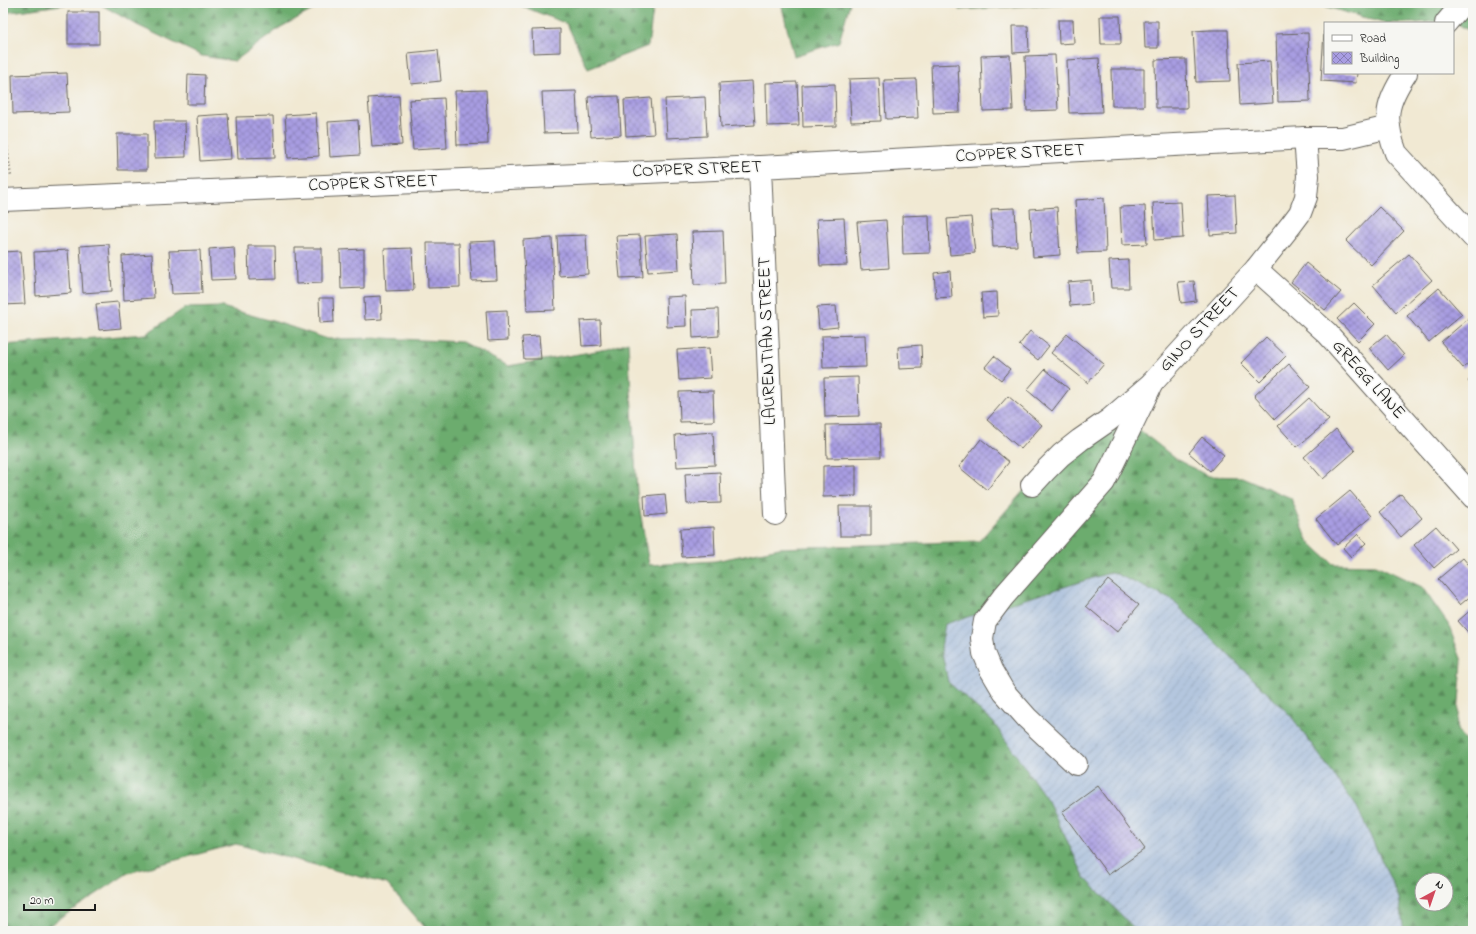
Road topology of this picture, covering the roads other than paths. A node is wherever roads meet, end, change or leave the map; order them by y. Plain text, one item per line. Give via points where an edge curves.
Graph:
1 (1463, 3) edge
2 (1447, 22) edge
3 (1405, 74) edge
4 (1389, 127) junction
5 (1305, 138) junction
6 (760, 167) junction
7 (8, 200) edge
8 (1473, 237) edge
9 (1256, 269) junction
10 (1152, 383) junction
11 (1032, 485) dead end
12 (1473, 497) edge
13 (775, 514) dead end
14 (1076, 764) dead end

1 - 2 street
3 - 4 street via 1389,105
4 - 5 street, COPPER STREET via 1343,138
4 - 8 street via 1396,153
5 - 6 street, COPPER STREET
5 - 9 street, GINO STREET via 1308,176 1306,197 1300,213
6 - 7 street, COPPER STREET
6 - 13 street, LAURENTIAN STREET
9 - 10 street, GINO STREET
9 - 12 street, GREGG LANE via 1327,333
10 - 11 street, GINO STREET via 1109,420 1061,455
10 - 14 street via 1104,482 985,621 982,638 984,653 1004,692 1027,718

